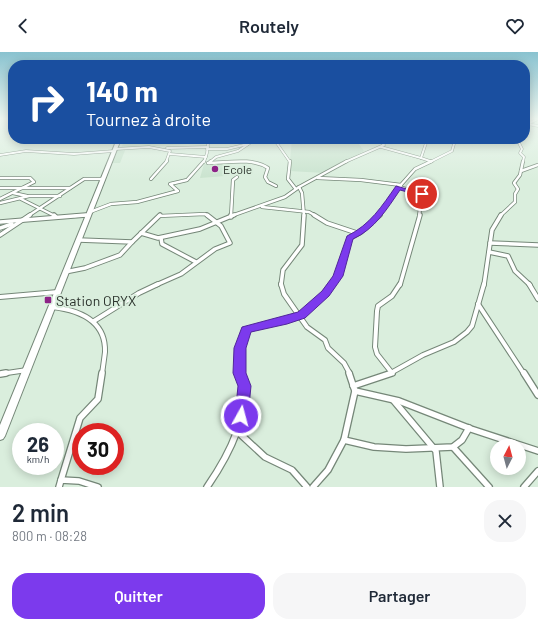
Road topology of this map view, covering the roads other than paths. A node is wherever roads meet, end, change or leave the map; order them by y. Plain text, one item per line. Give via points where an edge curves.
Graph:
1 (117, 144) edge
2 (245, 144) edge
3 (251, 144) edge
4 (278, 144) edge
5 (382, 144) edge
6 (425, 144) edge
7 (454, 144) edge
8 (520, 144) edge
9 (246, 146) joint
10 (208, 147) junction
11 (381, 147) junction
12 (161, 148) junction
13 (115, 150) junction
14 (170, 154) junction
15 (0, 155) edge
16 (206, 157) junction
17 (420, 158) junction
18 (430, 161) junction
19 (208, 163) junction
20 (202, 164) junction
21 (538, 165) edge
22 (521, 171) junction
23 (237, 177) dead end
24 (0, 178) edge
25 (103, 178) junction
26 (317, 178) junction
27 (151, 179) dead end
28 (276, 186) dead end
29 (400, 186) junction
30 (297, 187) junction
31 (0, 188) edge
32 (22, 188) junction
33 (71, 188) junction
34 (13, 193) junction
35 (0, 196) edge
36 (8, 196) junction
37 (29, 196) junction
38 (61, 196) junction
39 (0, 199) edge
40 (21, 199) junction
41 (0, 202) edge
42 (260, 207) junction
43 (41, 209) junction
44 (304, 211) junction
45 (89, 214) junction
46 (56, 217) junction
47 (231, 217) junction
48 (216, 221) junction
49 (0, 222) edge
50 (15, 222) junction
51 (20, 222) junction
52 (0, 228) edge
53 (142, 233) junction
54 (358, 233) junction
55 (0, 235) edge
56 (161, 238) junction
57 (79, 240) junction
58 (132, 242) junction
59 (490, 243) junction
60 (538, 245) edge
61 (489, 252) junction
62 (196, 262) junction
63 (66, 272) junction
64 (58, 292) junction
65 (0, 297) edge
66 (538, 299) edge
67 (478, 304) junction
68 (52, 306) junction
69 (299, 316) junction
70 (94, 321) junction
71 (28, 370) junction
72 (392, 373) junction
73 (0, 374) edge
74 (354, 388) junction
75 (538, 395) edge
76 (393, 400) junction
77 (469, 428) junction
78 (238, 432) junction
79 (0, 436) edge
80 (344, 440) junction
81 (453, 446) junction
82 (432, 448) junction
83 (538, 452) edge
84 (538, 471) edge
85 (61, 480) junction
86 (59, 487) edge
87 (98, 487) edge
88 (207, 487) edge
89 (308, 487) edge
90 (313, 487) edge
91 (440, 487) edge
92 (489, 487) edge
93 (524, 487) edge

1 - 13 main road
2 - 10 street via 227,149
3 - 9 street
4 - 30 street via 290,160 288,177 291,185
5 - 11 street
6 - 17 street
7 - 18 street via 452,151
8 - 22 street via 522,148 520,153 524,157
9 - 19 street via 216,157
10 - 12 street
10 - 16 street
11 - 17 street
11 - 26 street via 358,155
12 - 13 street
12 - 14 street via 170,151
13 - 15 street via 74,154 26,152
13 - 25 main road
14 - 16 street
14 - 27 street
16 - 20 street
17 - 18 street
18 - 29 street via 415,169
19 - 20 street
19 - 28 street via 243,162 263,165 268,168 266,180
20 - 45 street via 187,180 170,184 178,191 137,202 111,204
21 - 22 street
22 - 59 street via 514,183 518,187 514,202 494,225
23 - 47 street via 233,180 231,188
24 - 32 street via 30,178 34,182
25 - 33 street via 84,179
25 - 45 main road
26 - 29 street via 362,180
26 - 30 street
29 - 54 street via 380,214
29 - 72 street via 422,194 422,207 400,288 390,299 378,306 377,311 375,347 377,354
30 - 42 street via 285,197
30 - 44 street via 302,193
31 - 32 street
32 - 33 street
32 - 34 street
33 - 38 street
34 - 36 street
34 - 37 street
35 - 36 street
36 - 39 street
37 - 38 street
37 - 40 street
38 - 43 street
40 - 41 street
40 - 43 street
42 - 44 street
42 - 47 street
43 - 46 street
43 - 51 street
44 - 54 street via 327,223
44 - 69 street via 302,246 283,270 280,285
45 - 46 street
45 - 57 main road
46 - 51 street
47 - 48 street
48 - 53 street via 202,213 160,214
48 - 56 street via 200,229
48 - 62 street via 229,244 215,249
49 - 50 street
50 - 51 street
50 - 52 street
51 - 55 street
53 - 56 street
53 - 58 street
54 - 69 street via 352,235 347,242 335,281 321,298
56 - 62 street via 162,244
57 - 58 street
57 - 63 main road
58 - 63 street via 120,255
59 - 60 street via 521,242
59 - 61 street
61 - 66 street via 508,256 515,271 528,282
61 - 67 street
62 - 70 street via 181,274 139,293
63 - 64 main road
64 - 65 street
64 - 68 main road
67 - 72 street via 472,326 467,332 454,342 423,355
67 - 75 street
68 - 70 street via 70,309
68 - 71 main road
69 - 74 street via 307,327 325,340 328,348 344,363
69 - 78 street via 246,330 240,348 240,373 244,386
70 - 85 street via 106,351 98,398 80,418
71 - 73 street
71 - 79 main road
72 - 74 street
74 - 76 street
74 - 80 street
76 - 77 street
76 - 82 street
77 - 81 street via 462,440
77 - 83 street
78 - 88 street via 222,465
78 - 89 street via 265,457 292,470
80 - 82 street via 374,447
80 - 90 street via 328,470
81 - 82 street
81 - 92 street
82 - 91 street via 437,455
84 - 93 street
85 - 86 street
85 - 87 street via 79,481

